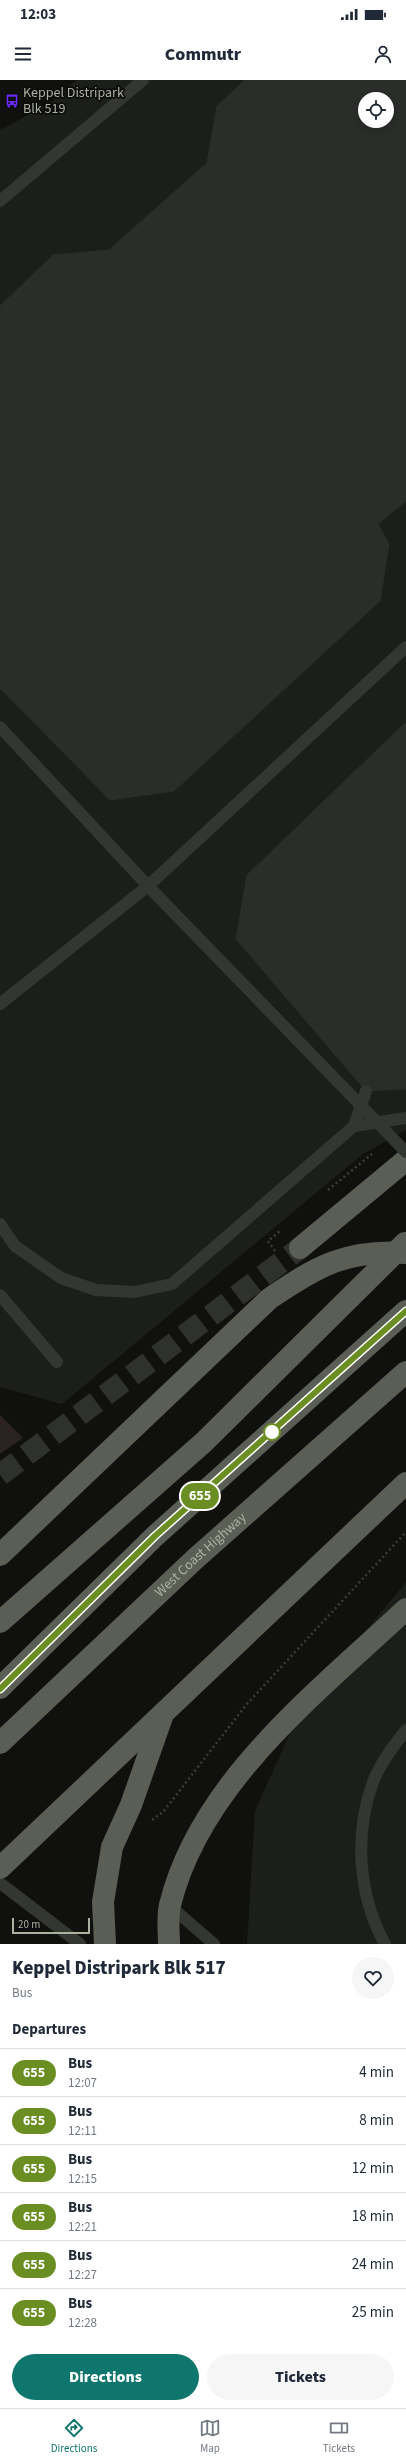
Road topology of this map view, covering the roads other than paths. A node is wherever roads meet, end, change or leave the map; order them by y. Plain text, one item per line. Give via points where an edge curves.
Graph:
1 (143, 80) edge
2 (0, 201) edge
3 (406, 647) edge
4 (0, 727) edge
5 (148, 886) junction
6 (0, 1004) edge
7 (366, 1091) dead end
8 (406, 1118) edge
9 (354, 1126) junction
10 (406, 1152) edge
11 (406, 1160) edge
12 (0, 1224) edge
13 (406, 1242) edge
14 (300, 1248) tunnel mouth
15 (406, 1253) edge
16 (0, 1296) edge
17 (406, 1311) edge
18 (58, 1362) dead end
19 (406, 1372) edge
20 (406, 1483) edge
21 (0, 1555) edge
22 (22, 1601) junction
23 (0, 1604) edge
24 (406, 1610) edge
25 (0, 1622) edge
26 (0, 1688) edge
27 (164, 1710) junction
28 (406, 1730) edge
29 (0, 1743) edge
30 (0, 1868) edge
31 (0, 1883) edge
32 (170, 1906) junction
33 (80, 1944) edge
34 (105, 1944) edge
35 (169, 1944) edge
36 (214, 1944) edge
37 (385, 1944) edge

1 - 2 lane
3 - 5 lane
4 - 5 lane
5 - 6 lane
5 - 10 lane, bridge
7 - 9 lane
8 - 9 lane
9 - 12 lane via 172,1284 135,1292 96,1290 60,1278 15,1246
11 - 14 highway
13 - 22 highway via 204,1442
15 - 21 highway, bridge via 378,1251 348,1256 300,1277 269,1298
16 - 18 lane
17 - 26 highway via 155,1536
19 - 29 highway, West Coast Highway via 195,1559
20 - 27 highway
22 - 23 highway
22 - 25 highway
24 - 32 highway via 279,1730 249,1762 227,1790 199,1834 182,1867
27 - 30 highway
27 - 34 highway via 131,1805 112,1847 103,1902
28 - 37 lane via 373,1781 364,1817 360,1849 363,1879 375,1926
31 - 33 lane
32 - 35 highway
32 - 36 lane

